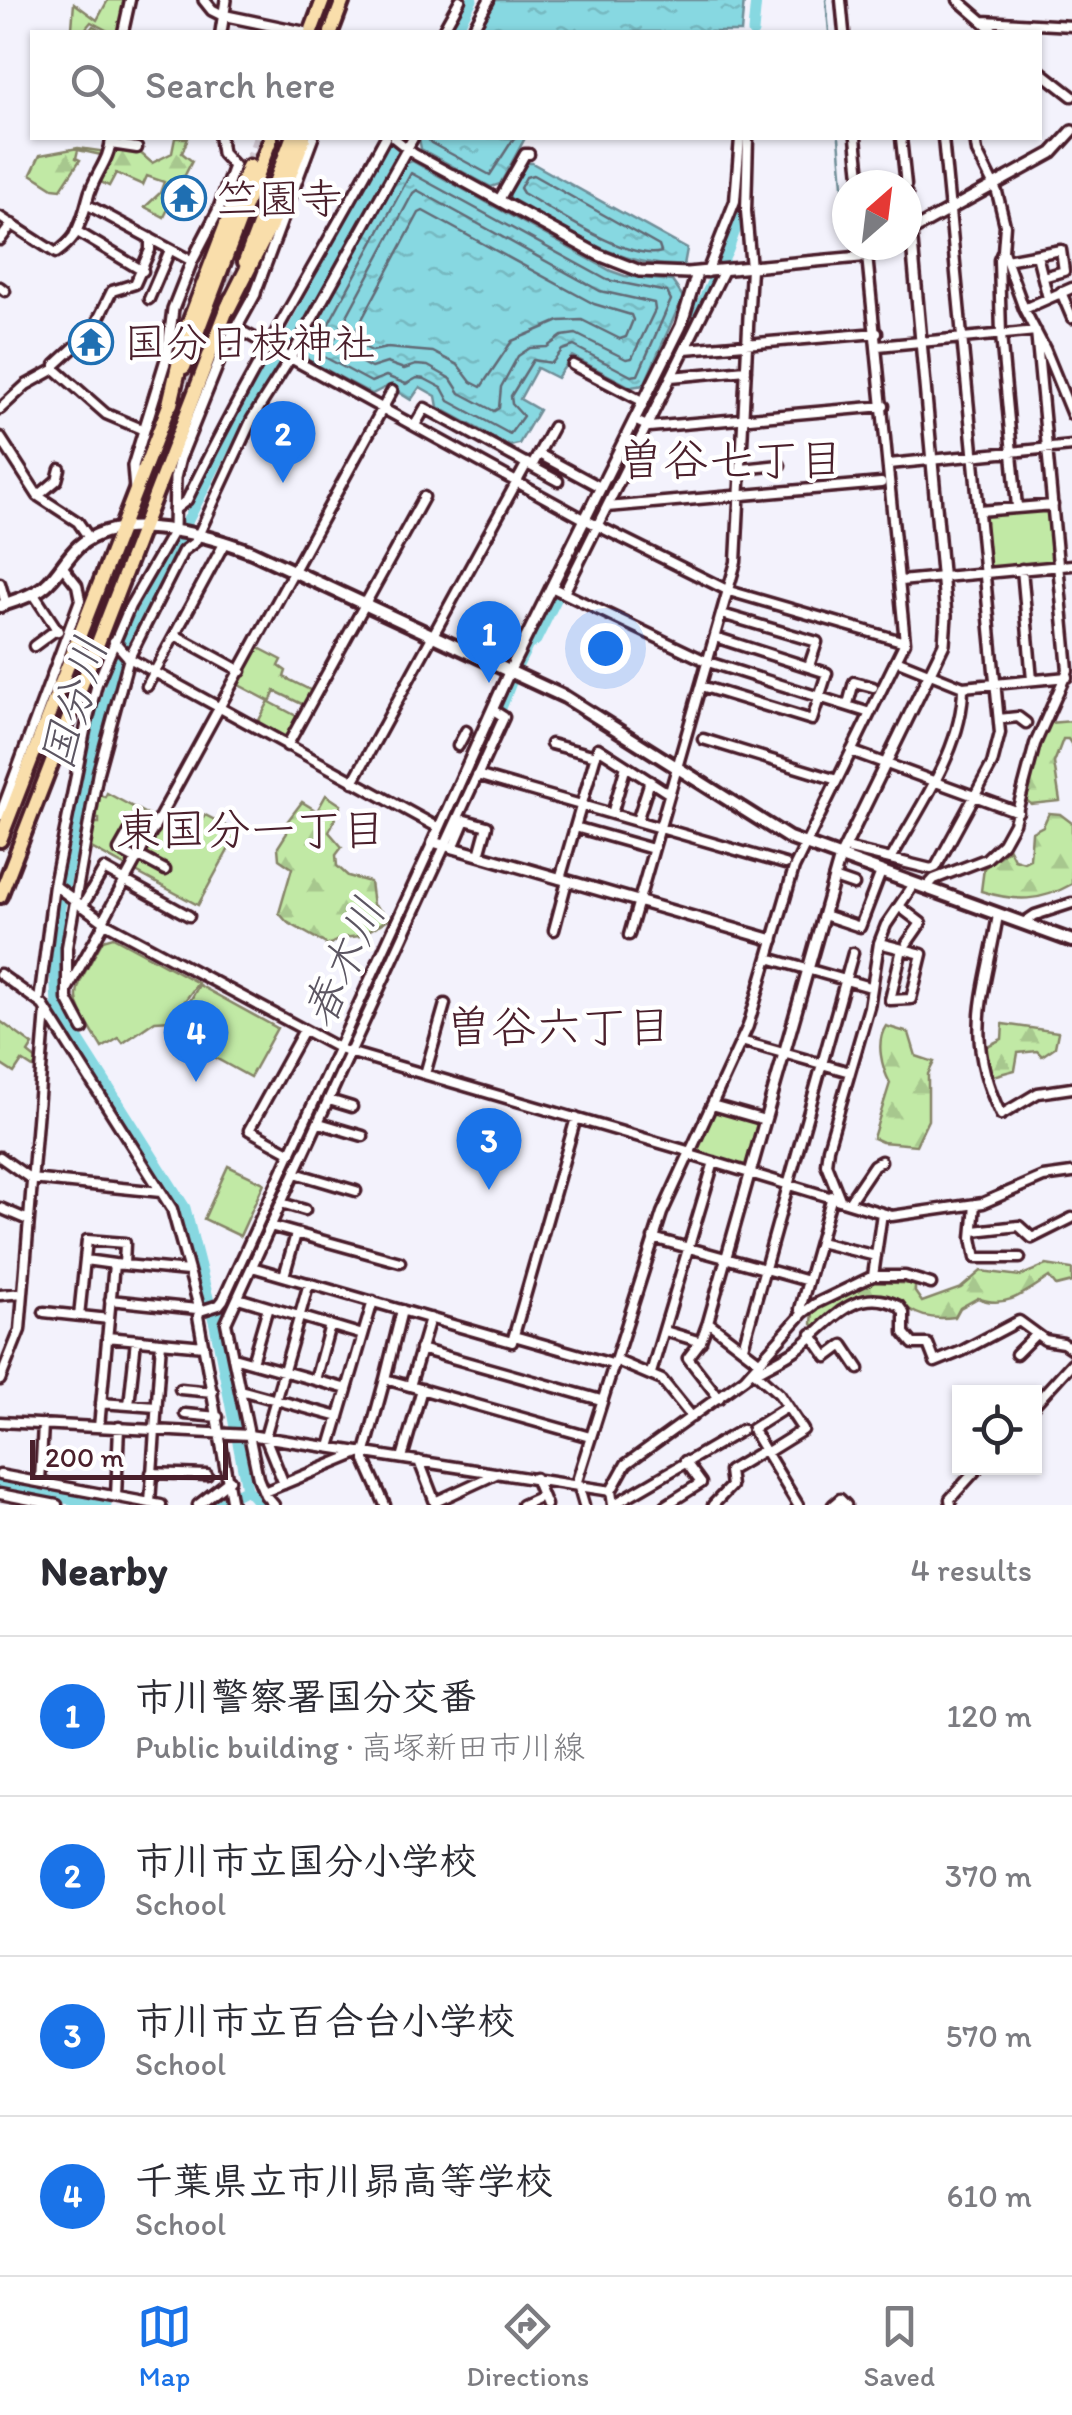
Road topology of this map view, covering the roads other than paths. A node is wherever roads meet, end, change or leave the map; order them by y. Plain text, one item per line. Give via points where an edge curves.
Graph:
1 (130, 0) edge
2 (204, 0) edge
3 (226, 0) edge
4 (323, 0) edge
5 (344, 0) edge
6 (460, 0) edge
7 (489, 0) edge
8 (840, 0) edge
9 (963, 2) edge
10 (222, 15) junction
11 (982, 22) junction
12 (1072, 26) edge
13 (124, 30) edge
14 (221, 30) edge
15 (293, 30) edge
16 (312, 30) edge
17 (333, 30) edge
18 (443, 30) edge
19 (472, 30) edge
20 (844, 30) edge
21 (978, 30) edge
22 (991, 30) edge
23 (1042, 72) edge
24 (1072, 96) edge
25 (1071, 135) edge
26 (220, 140) edge
27 (269, 140) edge
28 (291, 140) edge
29 (302, 140) edge
30 (313, 140) edge
31 (384, 140) edge
32 (396, 140) edge
33 (411, 140) edge
34 (740, 140) edge
35 (748, 140) edge
36 (856, 140) edge
37 (901, 140) edge
38 (943, 140) edge
39 (975, 140) edge
40 (110, 141) edge
41 (404, 146) junction
42 (137, 148) dead end
43 (529, 154) dead end
44 (249, 166) tunnel mouth
45 (859, 170) edge
46 (904, 170) edge
47 (453, 175) joint
48 (993, 186) junction
49 (499, 200) junction
50 (88, 205) junction
51 (949, 210) junction
52 (0, 217) edge
53 (12, 224) junction
54 (922, 225) edge
55 (76, 231) junction
56 (150, 238) junction
57 (0, 240) edge
58 (170, 250) junction
59 (1037, 254) junction
60 (832, 255) edge
61 (1004, 256) junction
62 (868, 260) edge
63 (912, 260) edge
64 (192, 261) junction
65 (750, 268) junction
66 (712, 271) junction
67 (142, 272) junction
68 (1043, 277) junction
69 (1072, 288) edge
70 (1061, 292) junction
71 (255, 294) joint
72 (1048, 298) junction
73 (150, 299) dead end
74 (228, 308) junction
75 (1024, 309) junction
76 (1072, 318) edge
77 (236, 328) junction
78 (1036, 331) junction
79 (877, 332) junction
80 (1000, 335) junction
81 (962, 338) junction
82 (921, 342) junction
83 (748, 344) junction
84 (878, 346) junction
85 (272, 347) junction
86 (684, 349) junction
87 (290, 356) junction
88 (573, 364) dead end
89 (56, 369) junction
90 (746, 370) junction
91 (671, 376) junction
92 (392, 391) dead end
93 (644, 402) junction
94 (170, 404) junction
95 (884, 406) junction
96 (0, 408) edge
97 (383, 408) junction
98 (1072, 415) edge
99 (744, 420) junction
100 (641, 423) junction
101 (415, 425) junction
102 (552, 428) dead end
103 (144, 430) junction
104 (0, 437) edge
105 (1072, 446) edge
106 (7, 448) junction
107 (1048, 448) junction
108 (1011, 452) junction
109 (539, 454) junction
110 (0, 456) edge
111 (973, 456) junction
112 (932, 460) junction
113 (780, 464) dead end
114 (889, 464) junction
115 (530, 465) junction
116 (742, 468) junction
117 (60, 469) dead end
118 (558, 480) dead end
119 (517, 482) junction
120 (881, 483) dead end
121 (600, 487) junction
122 (135, 490) junction
123 (740, 495) junction
124 (38, 496) junction
125 (424, 497) dead end
126 (1053, 505) junction
127 (606, 508) junction
128 (1017, 508) junction
129 (174, 510) junction
130 (979, 511) junction
131 (592, 523) junction
132 (119, 530) junction
133 (141, 530) junction
134 (174, 530) junction
135 (194, 533) junction
136 (89, 538) junction
137 (225, 542) junction
138 (1072, 564) edge
139 (62, 566) junction
140 (1059, 566) junction
141 (1022, 569) junction
142 (295, 572) junction
143 (985, 573) junction
144 (943, 577) junction
145 (900, 581) junction
146 (0, 583) edge
147 (559, 591) junction
148 (729, 591) junction
149 (33, 593) junction
150 (3, 605) edge
151 (364, 605) junction
152 (722, 614) junction
153 (174, 635) junction
154 (434, 636) junction
155 (715, 638) junction
156 (115, 642) junction
157 (905, 642) junction
158 (34, 646) dead end
159 (128, 657) junction
160 (896, 660) junction
161 (708, 662) junction
162 (809, 666) junction
163 (154, 672) junction
164 (241, 672) junction
165 (514, 672) junction
166 (932, 674) junction
167 (1069, 677) edge
168 (1032, 680) junction
169 (996, 684) junction
170 (147, 686) dead end
171 (701, 686) junction
172 (963, 686) junction
173 (873, 687) dead end
174 (820, 696) junction
175 (848, 704) junction
176 (221, 709) junction
177 (870, 713) junction
178 (999, 719) junction
179 (1026, 723) dead end
180 (466, 731) dead end
181 (702, 739) dead end
182 (552, 744) dead end
183 (287, 746) junction
184 (458, 746) dead end
185 (852, 751) junction
186 (596, 756) junction
187 (888, 764) junction
188 (626, 766) junction
189 (677, 768) junction
190 (472, 772) junction
191 (837, 780) junction
192 (934, 780) junction
193 (650, 781) junction
194 (353, 782) junction
195 (668, 793) junction
196 (975, 797) junction
197 (3, 800) edge
198 (581, 805) junction
199 (1018, 812) junction
200 (612, 814) junction
201 (0, 815) edge
202 (636, 822) junction
203 (575, 827) junction
204 (439, 828) junction
205 (659, 828) junction
206 (154, 830) junction
207 (0, 840) edge
208 (442, 845) junction
209 (804, 845) junction
210 (653, 849) junction
211 (843, 853) junction
212 (479, 855) junction
213 (138, 858) junction
214 (891, 858) junction
215 (785, 864) dead end
216 (165, 870) dead end
217 (881, 872) junction
218 (834, 878) junction
219 (125, 880) junction
220 (564, 880) junction
221 (854, 884) dead end
222 (55, 886) junction
223 (920, 886) junction
224 (0, 896) edge
225 (71, 900) junction
226 (639, 902) junction
227 (1072, 903) edge
228 (50, 906) junction
229 (82, 907) junction
230 (900, 907) junction
231 (39, 914) dead end
232 (824, 915) junction
233 (998, 915) junction
234 (189, 916) dead end
235 (104, 920) junction
236 (1023, 924) junction
237 (554, 930) dead end
238 (629, 935) dead end
239 (773, 940) junction
240 (1072, 941) edge
241 (879, 943) junction
242 (905, 946) junction
243 (854, 952) dead end
244 (768, 958) junction
245 (808, 969) junction
246 (0, 974) edge
247 (847, 980) junction
248 (870, 986) junction
249 (66, 991) junction
250 (39, 1001) junction
251 (445, 1004) dead end
252 (46, 1010) junction
253 (304, 1030) junction
254 (63, 1035) junction
255 (742, 1041) junction
256 (345, 1051) junction
257 (784, 1053) junction
258 (823, 1064) junction
259 (850, 1072) junction
260 (426, 1074) junction
261 (1072, 1088) edge
262 (329, 1100) junction
263 (712, 1106) junction
264 (352, 1107) dead end
265 (1000, 1115) junction
266 (576, 1118) junction
267 (765, 1120) junction
268 (319, 1122) junction
269 (1004, 1129) dead end
270 (363, 1136) dead end
271 (309, 1146) junction
272 (322, 1150) dead end
273 (291, 1153) junction
274 (690, 1154) junction
275 (0, 1156) edge
276 (882, 1160) dead end
277 (714, 1162) junction
278 (750, 1172) junction
279 (1072, 1173) edge
280 (296, 1174) junction
281 (32, 1178) junction
282 (789, 1184) junction
283 (356, 1191) dead end
284 (161, 1192) junction
285 (840, 1199) junction
286 (281, 1203) junction
287 (975, 1204) junction
288 (0, 1208) edge
289 (306, 1210) dead end
290 (882, 1213) junction
291 (1072, 1218) edge
292 (28, 1220) junction
293 (270, 1226) junction
294 (974, 1232) junction
295 (296, 1234) junction
296 (653, 1238) junction
297 (819, 1242) junction
298 (689, 1248) junction
299 (876, 1256) junction
300 (726, 1258) junction
301 (1020, 1258) dead end
302 (85, 1260) junction
303 (400, 1262) dead end
304 (253, 1263) junction
305 (114, 1264) junction
306 (124, 1265) junction
307 (764, 1269) junction
308 (188, 1271) junction
309 (285, 1273) junction
310 (873, 1276) junction
311 (309, 1282) junction
312 (808, 1282) junction
313 (931, 1284) dead end
314 (22, 1293) junction
315 (0, 1295) edge
316 (238, 1298) junction
317 (110, 1300) junction
318 (373, 1301) junction
319 (268, 1307) junction
320 (199, 1310) junction
321 (402, 1310) junction
322 (44, 1312) dead end
323 (804, 1313) junction
324 (79, 1316) junction
325 (299, 1316) junction
326 (430, 1318) junction
327 (109, 1319) junction
328 (708, 1322) junction
329 (330, 1325) junction
330 (665, 1332) junction
331 (810, 1334) junction
332 (1036, 1334) junction
333 (363, 1335) junction
334 (514, 1336) junction
335 (107, 1337) junction
336 (136, 1340) junction
337 (162, 1342) junction
338 (700, 1342) junction
339 (204, 1346) junction
340 (742, 1347) junction
341 (420, 1349) junction
342 (1072, 1349) edge
343 (1016, 1354) dead end
344 (233, 1357) junction
345 (252, 1362) junction
346 (613, 1362) junction
347 (760, 1362) junction
348 (1072, 1363) edge
349 (858, 1369) dead end
350 (284, 1371) junction
351 (753, 1371) junction
352 (652, 1374) junction
353 (385, 1379) junction
354 (0, 1380) edge
355 (315, 1380) junction
356 (410, 1386) junction
357 (180, 1389) dead end
358 (347, 1389) junction
359 (422, 1389) junction
360 (240, 1390) junction
361 (213, 1392) junction
362 (1042, 1396) edge
363 (719, 1398) junction
364 (276, 1400) junction
365 (601, 1400) junction
366 (101, 1403) junction
367 (129, 1405) junction
368 (156, 1407) junction
369 (787, 1407) junction
370 (185, 1414) dead end
371 (218, 1417) junction
372 (339, 1417) junction
373 (692, 1417) junction
374 (0, 1422) edge
375 (43, 1424) junction
376 (99, 1427) junction
377 (119, 1427) junction
378 (154, 1428) junction
379 (742, 1430) dead end
380 (224, 1432) junction
381 (248, 1434) junction
382 (265, 1437) junction
383 (590, 1437) junction
384 (330, 1446) junction
385 (765, 1451) junction
386 (363, 1452) junction
387 (402, 1458) junction
388 (419, 1460) junction
389 (685, 1460) junction
390 (151, 1473) junction
391 (498, 1473) junction
392 (0, 1475) edge
393 (207, 1475) dead end
394 (971, 1475) edge
395 (535, 1478) junction
396 (230, 1481) junction
397 (40, 1482) junction
398 (284, 1484) junction
399 (576, 1485) junction
400 (611, 1491) junction
401 (264, 1492) junction
402 (0, 1494) edge
403 (116, 1496) junction
404 (544, 1501) edge
405 (150, 1503) edge
406 (435, 1503) edge
407 (55, 1505) edge
408 (161, 1505) edge
409 (198, 1505) edge
410 (232, 1505) edge
411 (274, 1505) edge
412 (386, 1505) edge
413 (522, 1505) edge
414 (584, 1505) edge
415 (666, 1505) edge
416 (712, 1505) edge
417 (798, 1505) edge
418 (833, 1505) edge
419 (846, 1505) edge
420 (951, 1505) edge

1 - 13 street
2 - 10 street
3 - 10 street
4 - 16 highway
5 - 17 highway
6 - 18 street
7 - 19 street
8 - 20 street
9 - 11 street
10 - 14 street
10 - 15 street
11 - 12 street
11 - 21 street
11 - 22 street
23 - 24 street
25 - 48 street
26 - 64 street via 234,166
27 - 94 highway
28 - 74 highway
29 - 74 highway
30 - 71 street
31 - 85 street
32 - 41 street
33 - 41 street
34 - 66 street via 735,201
35 - 65 street
36 - 45 street
37 - 46 street
38 - 51 street
39 - 48 street
40 - 42 street
40 - 50 street
41 - 47 street
41 - 87 street
43 - 49 street
44 - 94 highway via 188,328
47 - 49 street
48 - 51 street
48 - 61 street via 1005,225
49 - 66 street via 614,262 652,273
50 - 55 street
50 - 56 street
51 - 54 street
51 - 81 street
52 - 53 street
53 - 55 street via 56,252
53 - 57 street
55 - 67 street
56 - 58 street
56 - 67 street
58 - 64 street
58 - 73 street
59 - 61 street
59 - 68 street
59 - 68 street via 1061,250 1064,271
60 - 65 street
61 - 75 street
61 - 80 street
62 - 79 street
63 - 82 street
64 - 103 street via 173,308 167,356
65 - 66 street
65 - 83 street
66 - 86 street
66 - 93 street
67 - 89 street via 132,286 114,288 93,330
68 - 72 street
69 - 70 street
70 - 72 street
70 - 76 street
71 - 77 street
72 - 75 street
74 - 133 highway
75 - 78 street
77 - 85 street
77 - 129 street via 180,458
78 - 80 street
78 - 98 street
78 - 107 street
79 - 83 street
79 - 84 street
80 - 81 street
80 - 108 street
81 - 82 street
81 - 111 street
82 - 84 street
82 - 112 street
83 - 86 street
83 - 90 street
84 - 95 street
85 - 87 street
85 - 129 street via 187,500
86 - 91 street
87 - 97 street
87 - 135 street
88 - 93 street
89 - 96 street
89 - 103 street via 100,410
90 - 91 street
90 - 99 street
91 - 100 street
92 - 97 street
93 - 100 street
94 - 122 highway
95 - 99 street
95 - 114 street
97 - 101 street
97 - 142 street
99 - 100 street
99 - 116 street
100 - 121 street
100 - 127 street
101 - 115 street via 424,408
101 - 119 street
102 - 109 street
103 - 122 street via 133,466
104 - 106 street
105 - 107 street
106 - 110 street
106 - 124 street
107 - 108 street
107 - 126 street
108 - 111 street
108 - 128 street
109 - 115 street
109 - 121 street
111 - 112 street
111 - 130 street
112 - 114 street
112 - 144 street
113 - 116 street
114 - 145 street
115 - 118 street
115 - 119 street
116 - 123 street
117 - 124 street
119 - 131 street
119 - 154 street
120 - 123 street
121 - 131 street
122 - 132 highway
123 - 127 street
123 - 148 street
124 - 136 street via 78,522
125 - 151 street
126 - 128 street
126 - 140 street
127 - 131 street
128 - 130 street
129 - 134 street
130 - 143 street
131 - 147 street
131 - 147 street
131 - 148 street
132 - 133 main road
132 - 136 main road
132 - 207 highway
133 - 134 main road
133 - 224 highway
134 - 135 main road
134 - 156 street
135 - 137 main road
135 - 159 street via 195,542 183,551
136 - 139 main road
137 - 142 main road
137 - 153 street
138 - 140 street
139 - 149 main road
139 - 197 street via 80,600
140 - 141 street
140 - 167 street
141 - 143 street
141 - 168 street
142 - 151 main road
142 - 164 street
143 - 144 street
143 - 169 street
144 - 145 street
144 - 166 street via 946,628
145 - 157 street
146 - 150 street
147 - 161 street
147 - 165 street
148 - 152 street
148 - 157 street
149 - 150 main road
149 - 158 street via 58,630
151 - 154 main road
151 - 183 street
152 - 155 street
152 - 162 street via 816,642
153 - 163 street
153 - 164 street
154 - 165 main road
154 - 194 street
155 - 161 street
155 - 162 street
156 - 159 street
156 - 222 street via 86,726
157 - 160 street
159 - 163 street
159 - 225 street
160 - 166 street
160 - 177 street
161 - 171 street
161 - 174 street
162 - 174 street via 826,673
163 - 170 street
163 - 176 street
164 - 176 street
165 - 189 main road
165 - 190 street
166 - 172 street
166 - 187 street
167 - 168 street
167 - 199 street via 1035,744
168 - 169 street
169 - 172 street
169 - 178 street
171 - 174 street via 812,720
171 - 189 street
172 - 192 street via 961,723
173 - 175 street via 854,682
174 - 175 street
175 - 177 street
176 - 183 street
176 - 206 street
177 - 185 street
178 - 179 street
178 - 196 street via 997,748
180 - 184 street
181 - 191 street
182 - 186 street
183 - 194 street
185 - 187 street
185 - 191 street
186 - 188 street via 598,748
186 - 198 street
187 - 192 street
187 - 211 street
188 - 193 street
188 - 200 street
189 - 195 street
189 - 209 main road
190 - 198 street
190 - 204 street
190 - 208 street
191 - 209 street
192 - 196 street
192 - 214 street
193 - 195 street
193 - 202 street
194 - 204 street
195 - 205 street
196 - 199 street
196 - 214 street via 936,867
197 - 201 street
198 - 200 street
198 - 203 street
199 - 223 street via 986,859
200 - 202 street
202 - 205 street
203 - 210 street
203 - 220 street
204 - 208 street
205 - 210 street
205 - 215 street
206 - 213 street
206 - 213 street via 136,820 119,850
208 - 212 street
208 - 212 street via 465,820 487,826
208 - 256 street
209 - 211 main road
209 - 239 street
210 - 226 street
211 - 214 street
211 - 217 main road
211 - 218 street
212 - 220 street
213 - 216 street
213 - 219 street
217 - 223 main road
217 - 232 street via 860,927
218 - 221 street
218 - 232 street
219 - 229 street via 104,869
219 - 234 street
219 - 235 street
220 - 226 street
220 - 237 street
222 - 225 street
222 - 228 street
223 - 230 street
223 - 233 main road
225 - 229 street
225 - 249 street
226 - 238 street
226 - 239 street
227 - 236 street
228 - 231 street
228 - 250 street
229 - 235 street
230 - 241 street
230 - 242 street via 921,923
232 - 245 street
233 - 236 main road
233 - 265 street via 979,1030
235 - 249 street
235 - 253 street
236 - 240 main road
239 - 244 street
241 - 242 street
241 - 248 street
242 - 242 street via 922,954 910,999 890,1000
243 - 247 street
244 - 245 street
244 - 255 street
245 - 247 street
245 - 257 street
246 - 250 street
247 - 248 street
247 - 258 street
248 - 259 street
249 - 254 street via 80,1026
250 - 252 street
251 - 260 street
252 - 254 street
252 - 281 street
253 - 256 street
253 - 273 street via 249,1130
254 - 284 street
255 - 257 street
255 - 263 street
256 - 260 street
256 - 262 street
256 - 273 street
257 - 258 street
257 - 267 street
258 - 259 street
258 - 282 street
259 - 285 street via 826,1164
260 - 266 street
261 - 265 street via 1038,1093
262 - 264 street
262 - 268 street
263 - 267 street
263 - 274 street
265 - 269 street
266 - 274 street
266 - 334 street
267 - 278 street
268 - 270 street
268 - 271 street
271 - 272 street
271 - 280 street
273 - 320 street via 218,1305
274 - 277 street
274 - 296 street
275 - 281 street
276 - 285 street
277 - 278 street
277 - 298 street
278 - 282 street
278 - 300 street
279 - 287 street via 1043,1176
280 - 283 street
280 - 286 street
281 - 284 street
281 - 292 street
282 - 285 street
282 - 307 street
284 - 308 street
285 - 290 street
285 - 297 street
286 - 289 street
286 - 293 street
287 - 290 street
287 - 294 street
288 - 292 street
290 - 299 street
291 - 294 street via 1041,1237 1019,1226
292 - 314 street
293 - 295 street
293 - 304 street
294 - 301 street via 976,1258
295 - 303 street
295 - 309 street
296 - 298 street
296 - 346 street
297 - 299 street
297 - 312 street
298 - 300 street
298 - 330 street
299 - 310 street
300 - 307 street
300 - 328 street
302 - 305 street
302 - 306 street via 87,1240 126,1244
302 - 324 street
304 - 309 street
304 - 316 street
305 - 306 street
305 - 317 street
306 - 308 street
307 - 312 street
307 - 340 street
308 - 320 street
309 - 311 street
310 - 313 street
310 - 323 street
311 - 318 street
311 - 325 street
312 - 323 street
314 - 315 street
314 - 354 street via 18,1337
316 - 319 street
316 - 344 street via 226,1324
317 - 320 street
317 - 327 street
318 - 321 street
318 - 333 street
319 - 325 street
319 - 345 street
320 - 339 street
321 - 326 street
321 - 353 street
322 - 324 street
323 - 347 street
324 - 327 street
325 - 329 street
325 - 350 street
326 - 334 street via 512,1342
326 - 341 street
327 - 335 street
328 - 338 street
328 - 340 street
329 - 333 street
329 - 355 street
330 - 338 street
330 - 352 street
331 - 332 street via 836,1313 878,1299 900,1306 904,1334 914,1344 928,1344 935,1362 1014,1322
331 - 349 street via 827,1357 843,1346
331 - 351 street via 798,1348
332 - 342 street
332 - 343 street
333 - 358 street
334 - 346 street
335 - 336 street
335 - 366 street
336 - 337 street
336 - 367 street
337 - 339 street
337 - 368 street
338 - 363 street via 688,1358
339 - 361 street
340 - 347 street
341 - 356 street
341 - 365 street
344 - 345 street
344 - 360 street
345 - 350 street
346 - 352 street
346 - 365 street
347 - 351 street
348 - 362 street
350 - 355 street
350 - 364 street
351 - 363 street
351 - 369 street
352 - 373 street
353 - 356 street
353 - 386 street
355 - 358 street
356 - 359 street
357 - 361 street
358 - 372 street
359 - 383 street
359 - 387 street
360 - 364 street
360 - 381 street
361 - 371 street
363 - 373 street
364 - 372 street
364 - 382 street
365 - 383 street
366 - 367 street
366 - 376 street
367 - 368 street
368 - 378 street
369 - 385 street via 752,1428
369 - 385 street via 803,1430
370 - 371 street
371 - 380 street
372 - 384 street
373 - 400 street via 626,1464
374 - 375 street
375 - 376 street
375 - 397 street
376 - 377 street
377 - 378 street
377 - 403 street
378 - 380 street
378 - 390 street
379 - 389 street
380 - 381 street
380 - 396 street
381 - 382 street
381 - 401 street
382 - 384 street
382 - 398 street
383 - 399 street
384 - 386 street
385 - 416 street via 729,1471 731,1486
385 - 417 street
386 - 387 street
386 - 398 street
386 - 412 street
387 - 388 street
388 - 391 street
388 - 406 street
389 - 400 street via 614,1505
389 - 415 street via 701,1483
390 - 393 street
390 - 405 street
391 - 395 street
391 - 406 street
392 - 397 street
394 - 420 street
395 - 399 street
395 - 404 street
396 - 409 street
396 - 410 street
397 - 403 street
398 - 401 street
399 - 400 street
399 - 414 street
401 - 411 street
402 - 407 street
403 - 405 street
404 - 413 street
405 - 408 street
418 - 419 street via 840,1499

